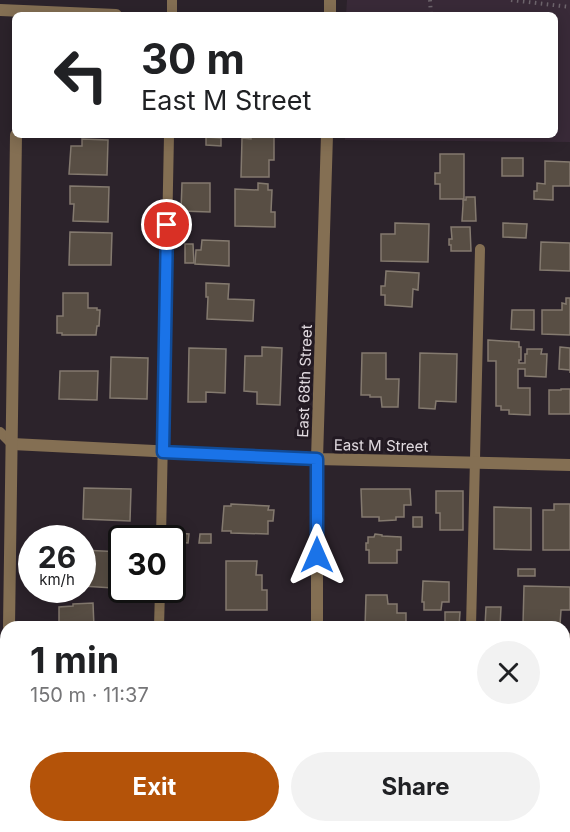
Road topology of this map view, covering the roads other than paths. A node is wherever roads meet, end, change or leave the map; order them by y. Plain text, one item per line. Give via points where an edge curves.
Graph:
1 (18, 9) edge
2 (0, 10) edge
3 (67, 12) edge
4 (16, 138) edge
5 (169, 138) edge
6 (327, 138) edge
7 (480, 249) dead end
8 (0, 432) edge
9 (12, 444) junction
10 (163, 452) junction
11 (317, 459) junction
12 (475, 463) junction
13 (570, 465) edge
14 (161, 525) edge
15 (160, 603) edge
16 (9, 621) edge
17 (159, 621) edge
18 (317, 621) edge
19 (471, 621) edge

1 - 2 street
1 - 3 street
4 - 9 street
5 - 10 lane
6 - 11 street, East 68th Street
7 - 12 lane
8 - 9 lane
9 - 10 street, East M Street
9 - 16 street
10 - 11 street, East M Street
10 - 14 lane
11 - 12 street, East M Street
11 - 18 street, East 68th Street
12 - 13 street, East M Street
12 - 19 lane
15 - 17 lane

